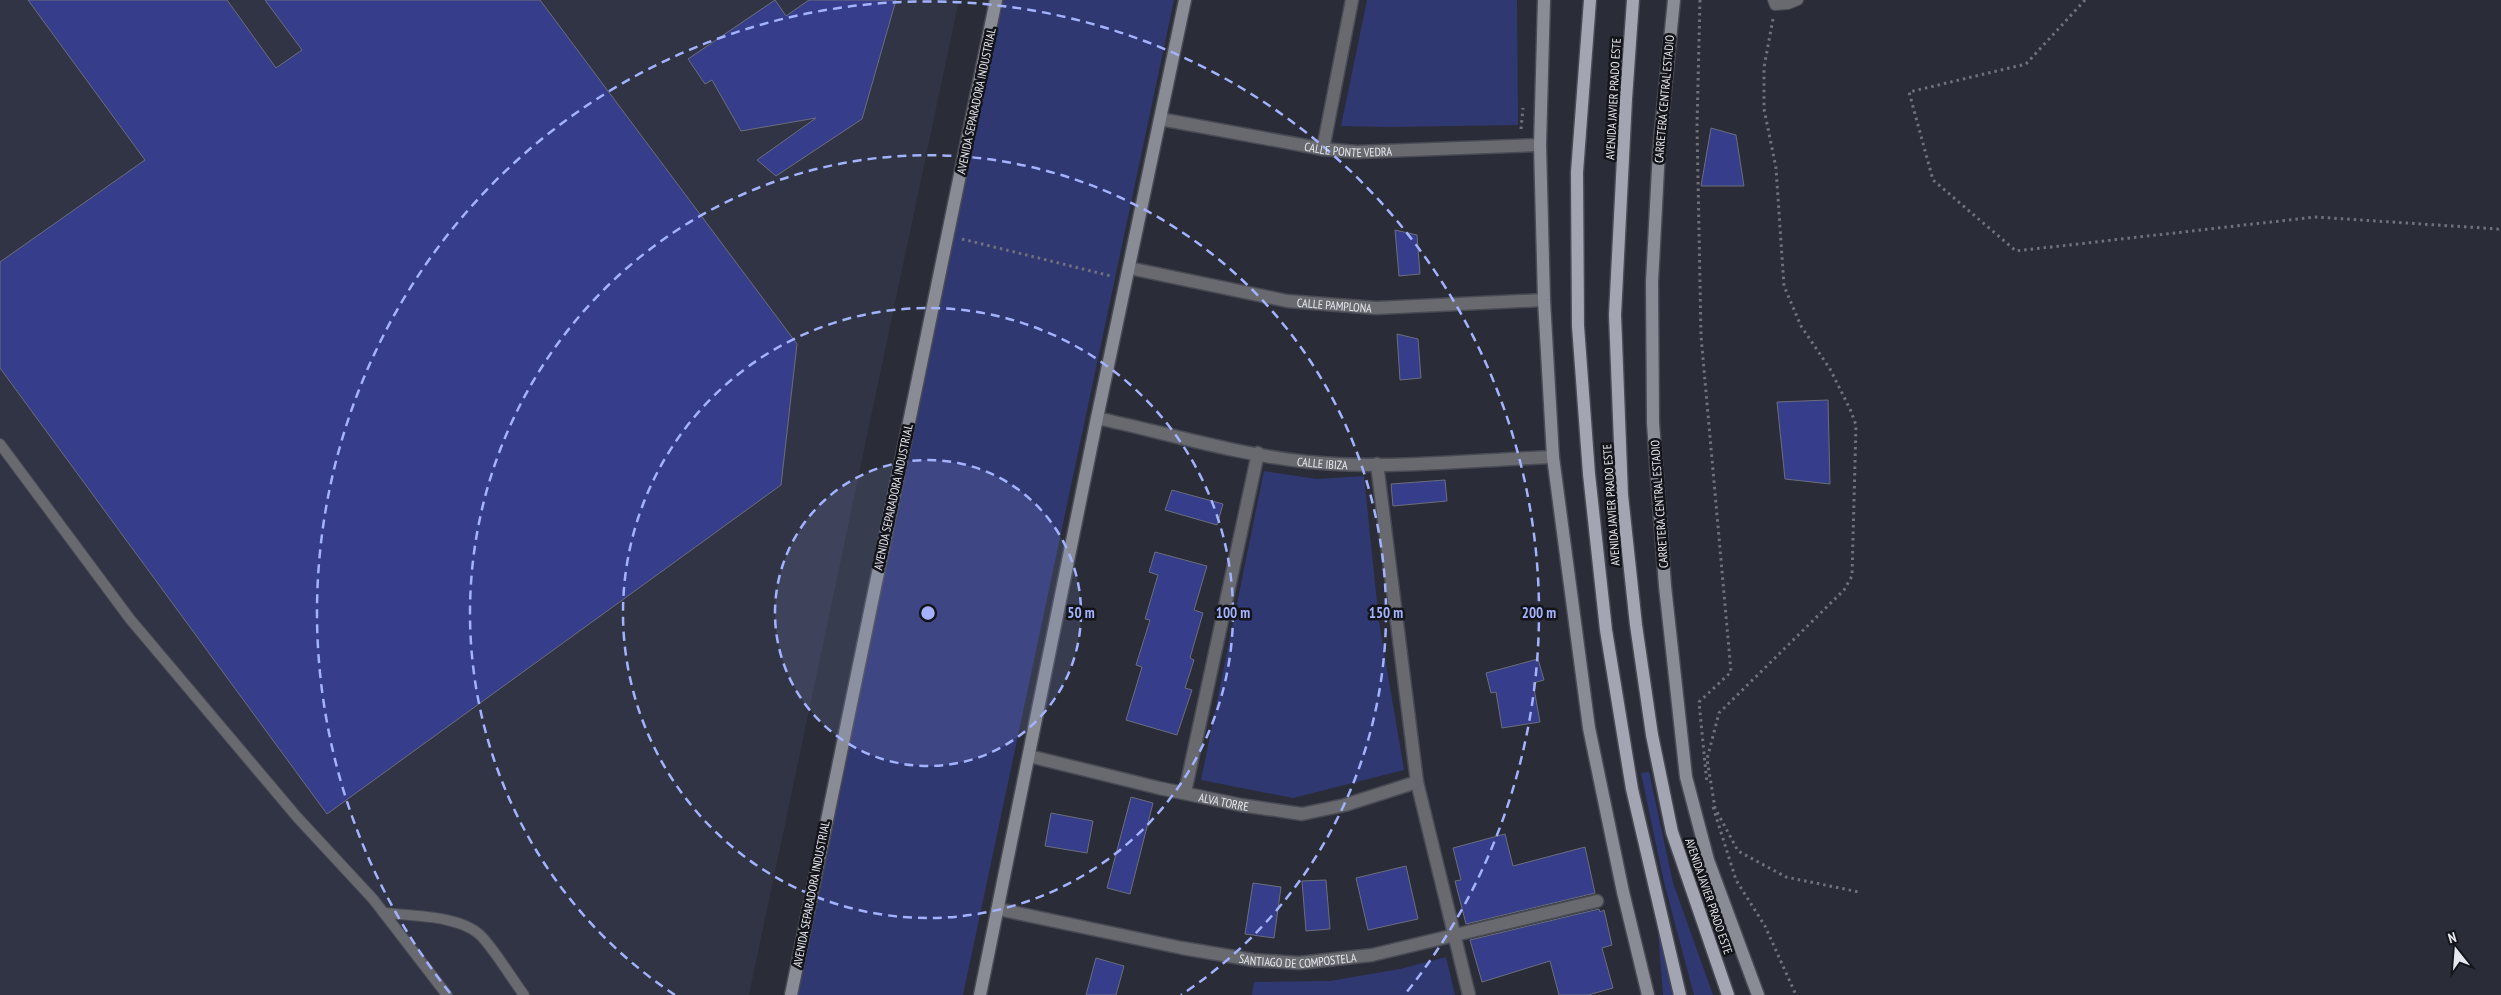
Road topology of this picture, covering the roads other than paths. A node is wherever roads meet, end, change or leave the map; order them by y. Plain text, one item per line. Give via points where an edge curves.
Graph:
1 (996, 0) edge
2 (1185, 0) edge
3 (1352, 0) edge
4 (1544, 0) edge
5 (1590, 0) edge
6 (1633, 0) edge
7 (1674, 0) edge
8 (1798, 0) edge
9 (1774, 3) edge
10 (1160, 120) junction
11 (1540, 145) junction
12 (1323, 149) junction
13 (1127, 273) junction
14 (1544, 300) junction
15 (1097, 418) junction
16 (0, 444) edge
17 (1258, 453) junction
18 (1553, 457) junction
19 (1378, 464) junction
20 (1029, 756) junction
21 (1417, 782) junction
22 (1184, 792) junction
23 (1596, 901) dead end
24 (998, 909) junction
25 (384, 913) junction
26 (1454, 935) junction
27 (447, 995) edge
28 (524, 995) edge
29 (791, 995) edge
30 (980, 995) edge
31 (1469, 995) edge
32 (1648, 995) edge
33 (1680, 995) edge
34 (1728, 995) edge
35 (1758, 995) edge

1 - 29 main road, AVENIDA SEPARADORA INDUSTRIAL
2 - 10 main road
3 - 12 street
4 - 11 main road
5 - 33 main road, AVENIDA JAVIER PRADO ESTE via 1577,172 1578,326 1589,474 1606,630 1632,790
6 - 34 main road, AVENIDA JAVIER PRADO ESTE via 1615,315 1622,495 1652,735 1670,822
7 - 35 main road, CARRETERA CENTRAL ESTADIO via 1659,150 1652,282 1653,423 1665,586 1686,777 1708,860
8 - 9 lane via 1788,4
10 - 12 street, CALLE PONTE VEDRA
10 - 13 main road
11 - 12 street, CALLE PONTE VEDRA via 1357,152
11 - 14 main road
13 - 14 street, CALLE PAMPLONA via 1287,301 1376,308
13 - 15 main road
14 - 18 main road
15 - 17 street, CALLE IBIZA
15 - 20 main road
16 - 25 lane via 130,619 297,817
17 - 19 street, CALLE IBIZA via 1310,462
17 - 22 street
18 - 19 street, CALLE IBIZA
18 - 32 main road via 1589,728
19 - 21 street
20 - 22 street, ALVA TORRE
20 - 24 main road
21 - 22 street, ALVA TORRE via 1310,814 1270,810
21 - 26 street
23 - 26 street, SANTIAGO DE COMPOSTELA
24 - 26 street, SANTIAGO DE COMPOSTELA via 1182,948 1253,960 1299,963 1372,955
24 - 30 main road
25 - 27 lane
25 - 28 lane via 466,926 482,937
26 - 31 street

